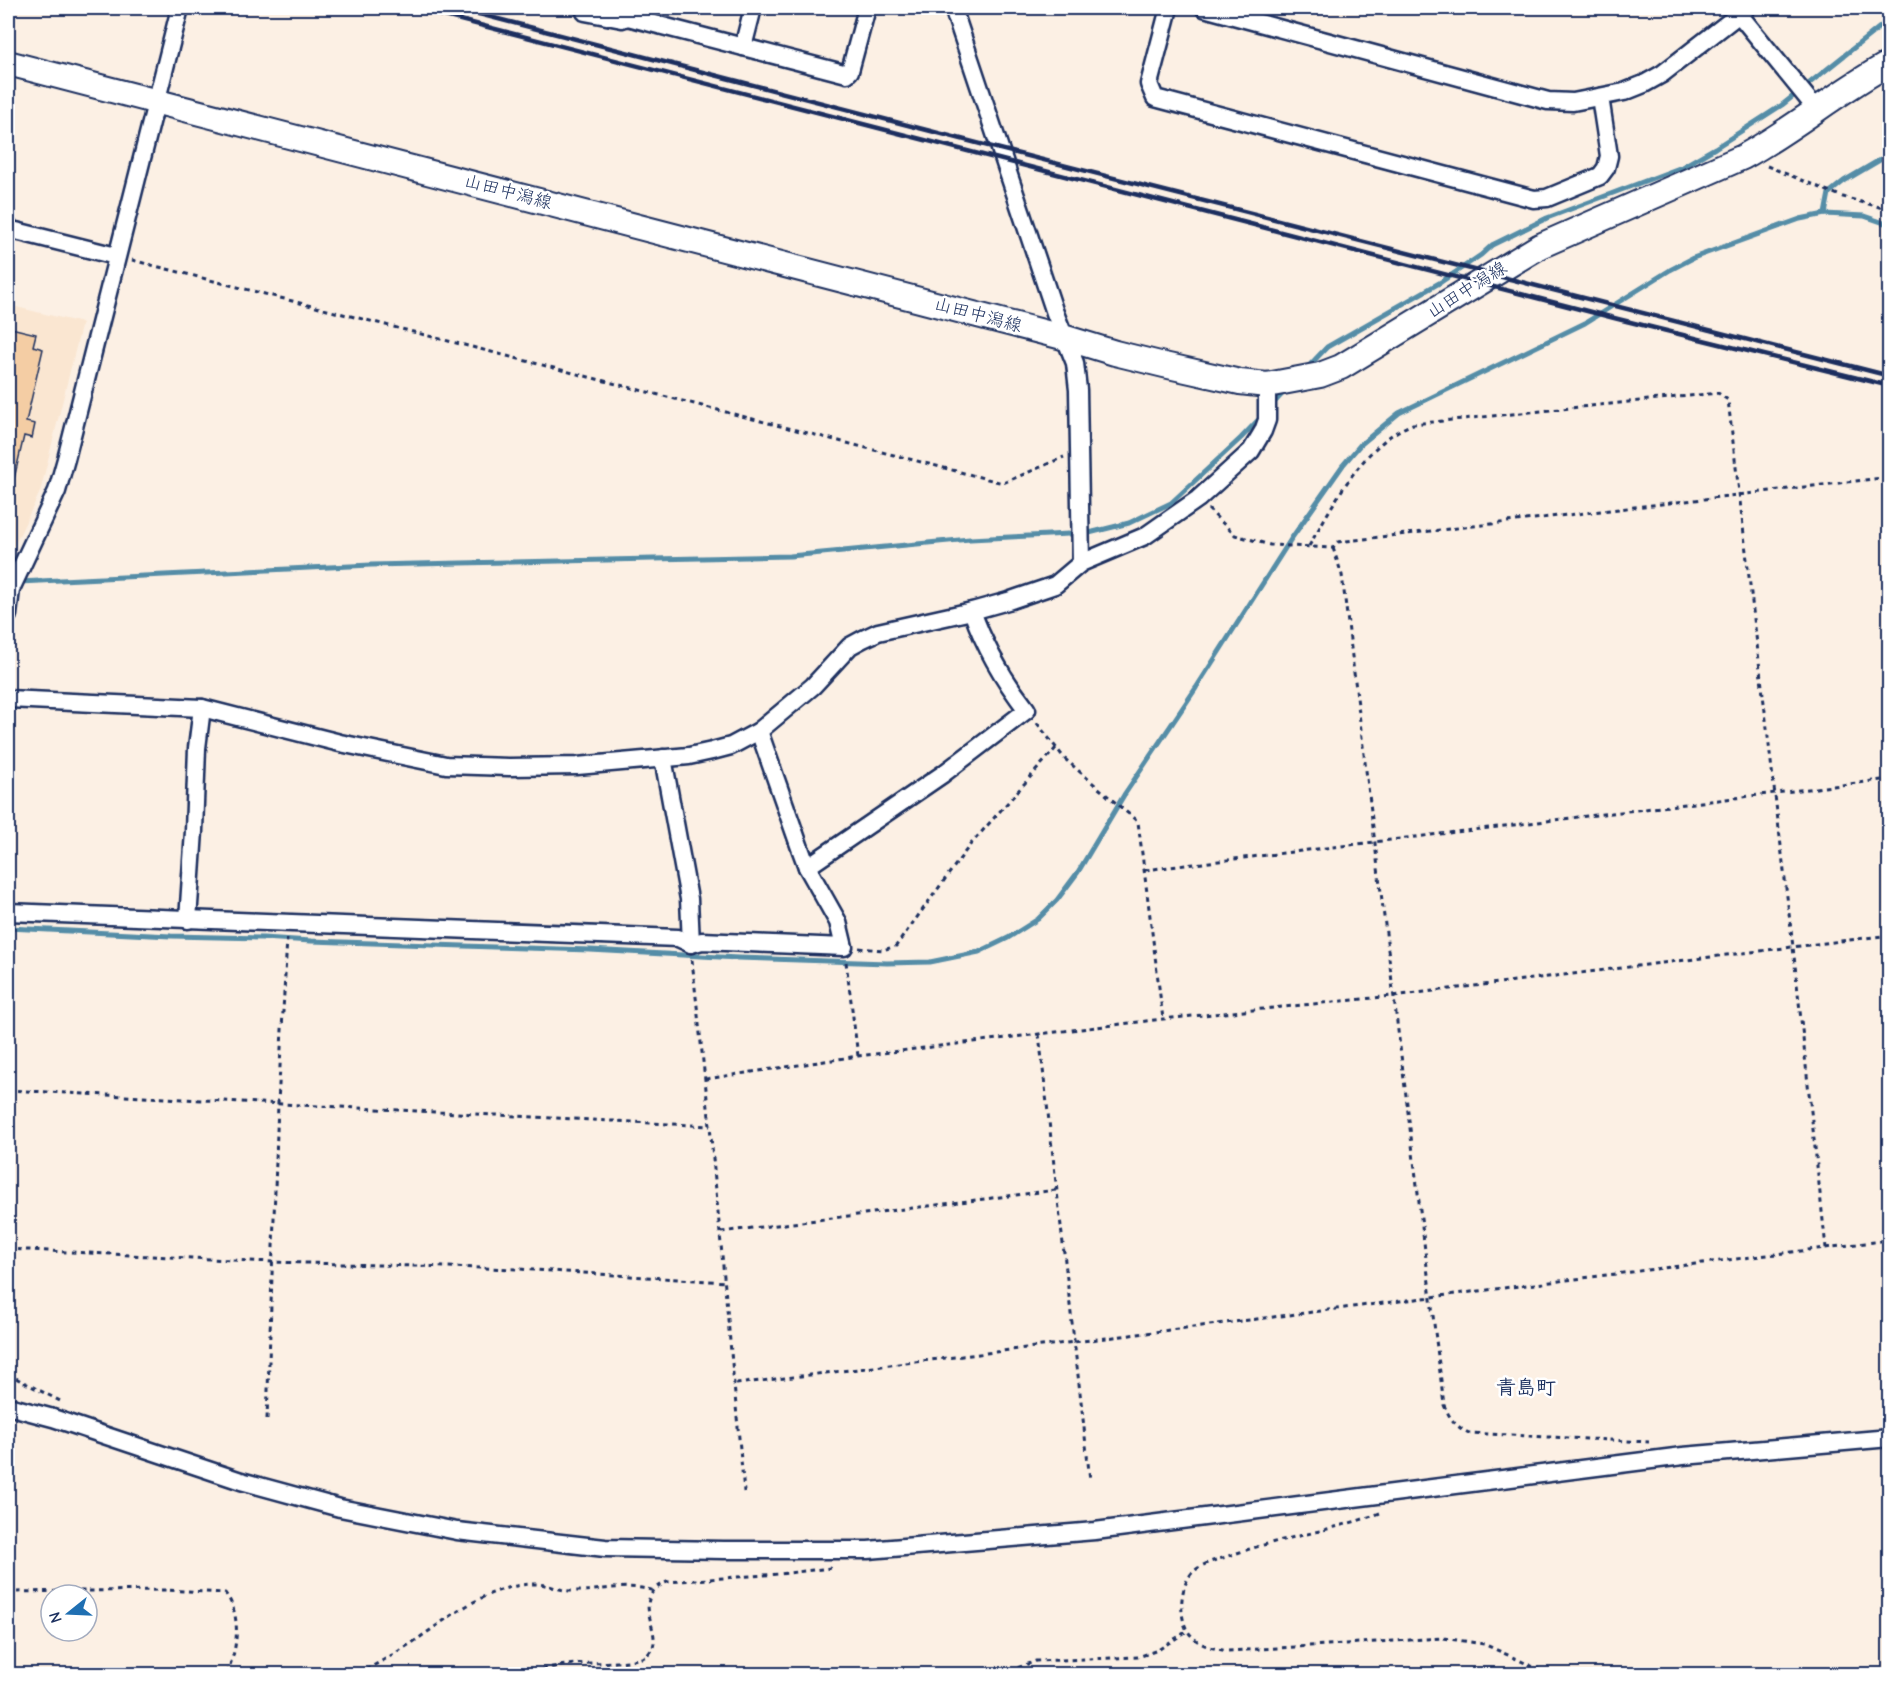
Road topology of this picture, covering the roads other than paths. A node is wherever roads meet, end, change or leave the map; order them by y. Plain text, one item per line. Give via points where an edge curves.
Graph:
1 (180, 8) edge
2 (753, 8) edge
3 (867, 8) edge
4 (953, 8) edge
5 (1169, 8) edge
6 (1204, 8) edge
7 (1740, 10) edge
8 (585, 12) dead end
9 (629, 12) edge
10 (743, 47) junction
11 (8, 63) edge
12 (1890, 63) edge
13 (1600, 97) junction
14 (155, 100) junction
15 (1817, 110) junction
16 (8, 230) edge
17 (116, 256) junction
18 (1066, 338) junction
19 (1267, 385) junction
20 (1081, 563) junction
21 (972, 611) junction
22 (8, 615) edge
23 (8, 699) edge
24 (202, 708) junction
25 (759, 731) junction
26 (663, 758) junction
27 (807, 867) junction
28 (8, 912) edge
29 (188, 920) junction
30 (691, 944) junction
31 (8, 1406) edge
32 (1890, 1438) edge

1 - 14 street
2 - 10 street
3 - 10 street via 847,74
4 - 18 street via 1054,313
5 - 13 street via 1149,84 1155,98 1534,199 1547,198 1600,176 1606,168 1609,156
6 - 13 street via 1548,101
7 - 13 street via 1662,74 1624,92
7 - 15 street
8 - 9 street via 622,20
9 - 10 street
11 - 14 main road, 山田中潟線
12 - 15 main road, 山田中潟線
14 - 17 street
14 - 18 main road, 山田中潟線
15 - 19 main road, 山田中潟線 via 1743,157 1540,246 1341,367 1309,378
16 - 17 street
17 - 22 street via 57,492 11,589
18 - 19 main road, 山田中潟線 via 1164,365
18 - 20 street via 1075,363
19 - 20 street via 1267,420 1251,451 1198,499 1145,536
20 - 21 street via 1055,585
21 - 25 street via 878,632 850,646 813,686
21 - 27 street via 993,662 1027,710 943,774
23 - 24 street
24 - 26 street via 446,765 578,766
24 - 29 street
25 - 26 street via 730,746
25 - 27 street
26 - 30 street via 689,899
27 - 30 street via 838,922 844,947 702,941
28 - 29 street
29 - 30 street via 678,938
31 - 32 street via 241,1481 340,1508 457,1531 605,1548 868,1550 1095,1531 1683,1456

